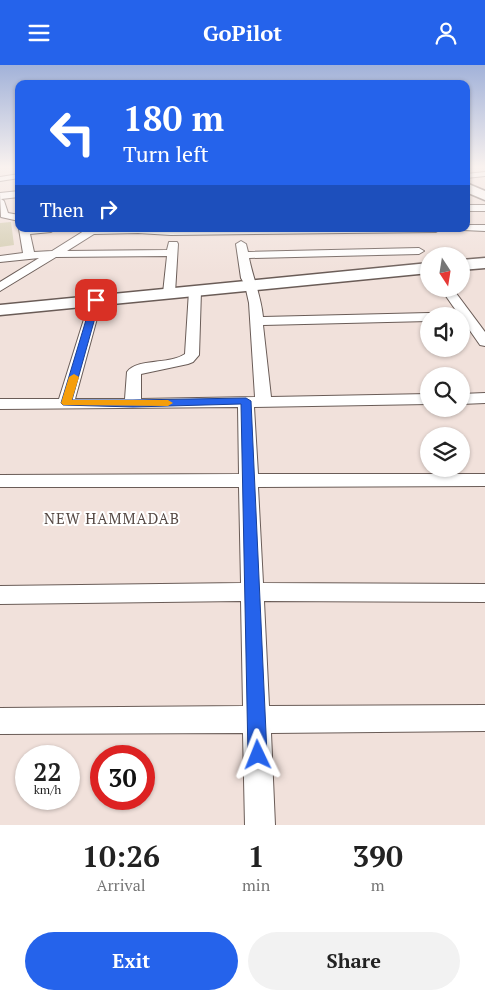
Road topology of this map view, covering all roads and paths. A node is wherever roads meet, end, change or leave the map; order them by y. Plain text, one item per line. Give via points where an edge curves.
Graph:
1 (0, 202) edge
2 (470, 208) edge
3 (485, 208) edge
4 (15, 213) edge
5 (2, 215) edge
6 (15, 217) edge
7 (470, 228) edge
8 (485, 228) edge
9 (24, 232) edge
10 (88, 232) edge
11 (171, 232) edge
12 (238, 232) edge
13 (407, 232) edge
14 (419, 251) joint
15 (172, 253) junction
16 (354, 253) junction
17 (50, 254) junction
18 (29, 255) junction
19 (244, 255) junction
20 (0, 259) edge
21 (485, 263) edge
22 (470, 264) edge
23 (420, 268) edge
24 (365, 274) junction
25 (251, 285) junction
26 (0, 287) edge
27 (195, 291) junction
28 (169, 293) junction
29 (96, 300) junction
30 (0, 311) edge
31 (470, 316) edge
32 (485, 316) edge
33 (420, 317) edge
34 (257, 321) junction
35 (470, 324) edge
36 (485, 343) edge
37 (485, 398) edge
38 (420, 399) edge
39 (470, 399) edge
40 (255, 401) junction
41 (66, 403) junction
42 (0, 404) edge
43 (133, 404) junction
44 (485, 479) edge
45 (0, 481) edge
46 (250, 481) junction
47 (253, 592) junction
48 (485, 593) edge
49 (0, 595) edge
50 (485, 719) edge
51 (256, 720) junction
52 (0, 721) edge
53 (260, 825) edge

1 - 5 street
2 - 3 street
4 - 5 street
5 - 6 street
7 - 8 street
9 - 18 street
10 - 17 street
11 - 15 street
12 - 19 street
13 - 14 street
14 - 16 street
15 - 17 street via 90,260
15 - 28 street
16 - 19 street
16 - 24 street
17 - 18 street
17 - 26 street
18 - 20 street
19 - 25 street
21 - 22 street
23 - 24 street
24 - 25 street
25 - 27 street
25 - 34 street
27 - 28 street
27 - 43 street via 192,355 182,361 134,372
28 - 29 street
29 - 30 street
29 - 41 street
31 - 32 street
33 - 34 street
34 - 40 street
35 - 36 street
37 - 39 street
38 - 40 street
40 - 43 street
40 - 46 street
41 - 42 street
41 - 43 street
44 - 46 street
45 - 46 street
46 - 47 street
47 - 48 street
47 - 49 street
47 - 51 street
50 - 51 street
51 - 52 street
51 - 53 street

